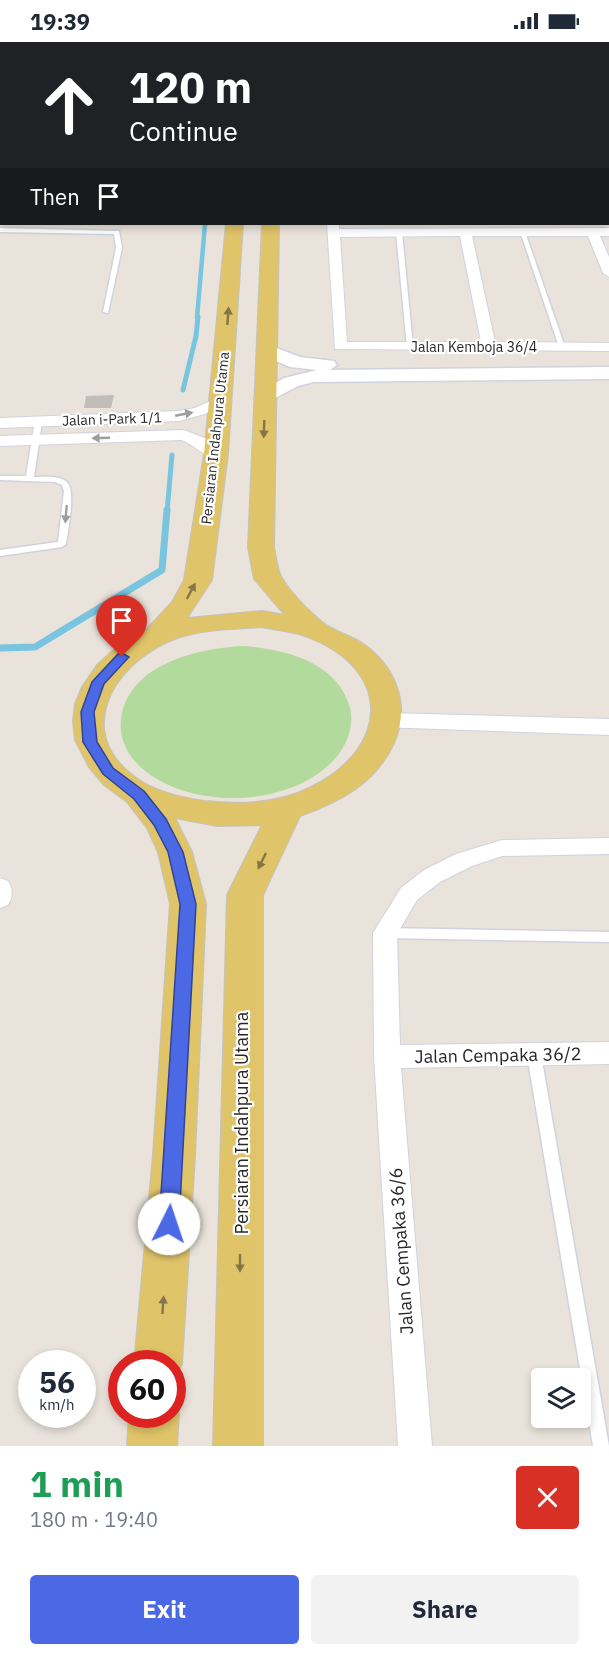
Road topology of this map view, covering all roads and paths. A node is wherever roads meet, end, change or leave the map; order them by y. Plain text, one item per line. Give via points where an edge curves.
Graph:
1 (234, 225) edge
2 (271, 225) edge
3 (334, 228) edge
4 (544, 228) edge
5 (0, 230) edge
6 (399, 232) junction
7 (465, 232) junction
8 (522, 232) junction
9 (593, 232) junction
10 (609, 232) edge
11 (609, 273) edge
12 (106, 312) dead end
13 (609, 346) edge
14 (410, 347) junction
15 (489, 347) junction
16 (562, 347) junction
17 (266, 350) junction
18 (609, 363) edge
19 (609, 373) edge
20 (264, 398) junction
21 (221, 400) junction
22 (38, 422) junction
23 (0, 423) edge
24 (35, 440) junction
25 (0, 441) edge
26 (216, 454) junction
27 (30, 477) junction
28 (0, 478) edge
29 (0, 553) edge
30 (314, 630) junction
31 (155, 637) junction
32 (389, 722) junction
33 (609, 727) edge
34 (139, 795) junction
35 (287, 809) junction
36 (609, 846) edge
37 (0, 887) edge
38 (0, 899) edge
39 (385, 933) junction
40 (609, 937) edge
41 (609, 1053) edge
42 (534, 1054) junction
43 (387, 1057) junction
44 (159, 1350) edge
45 (153, 1428) edge
46 (152, 1446) edge
47 (238, 1446) edge
48 (416, 1446) edge
49 (602, 1446) edge

21 -> 1 main road, Persiaran Indahpura Utama
2 - 17 main road
3 - 6 street
3 - 14 street, Jalan Kemboja 36/4 via 340,346
4 - 8 street
4 - 9 street
5 - 12 lane via 117,232 119,248
6 - 7 street
6 - 14 lane
7 - 8 street
7 - 15 street
8 - 16 lane
9 - 10 street
9 - 11 street
13 - 16 street, Jalan Kemboja 36/4
14 - 15 street, Jalan Kemboja 36/4
15 - 16 street, Jalan Kemboja 36/4
17 - 18 main road via 312,365
17 - 20 main road
19 - 20 main road via 314,376 291,382
20 -> 30 main road via 261,547 268,579
22 -> 21 street, Jalan i-Park 1/1 via 179,416
21 - 26 main road, Persiaran Indahpura Utama
22 - 23 street, Jalan i-Park 1/1
22 - 24 lane
24 - 25 street, Jalan i-Park 1/1
26 -> 24 street, Jalan i-Park 1/1 via 184,435
24 - 27 lane
31 -> 26 main road, Persiaran Indahpura Utama via 183,606 198,580
27 - 28 lane
27 -> 29 lane via 65,484 68,491 62,544
30 - 31 main road via 262,619 207,622
30 - 32 main road via 346,645 371,667 386,693
31 - 34 main road via 122,657 99,682 87,712 90,742 108,771
32 - 33 street
32 - 35 main road via 373,757 338,788
34 - 35 main road via 184,811 235,816
44 -> 34 main road via 188,904 175,852
35 -> 47 main road, Persiaran Indahpura Utama via 245,896
36 - 39 street via 502,848 464,860 432,876 409,894
37 - 38 street
39 - 40 lane
39 - 43 street, Jalan Cempaka 36/6
41 - 42 street, Jalan Cempaka 36/2
42 - 43 street, Jalan Cempaka 36/2
42 - 49 lane
43 - 48 street, Jalan Cempaka 36/6
45 - 46 main road

